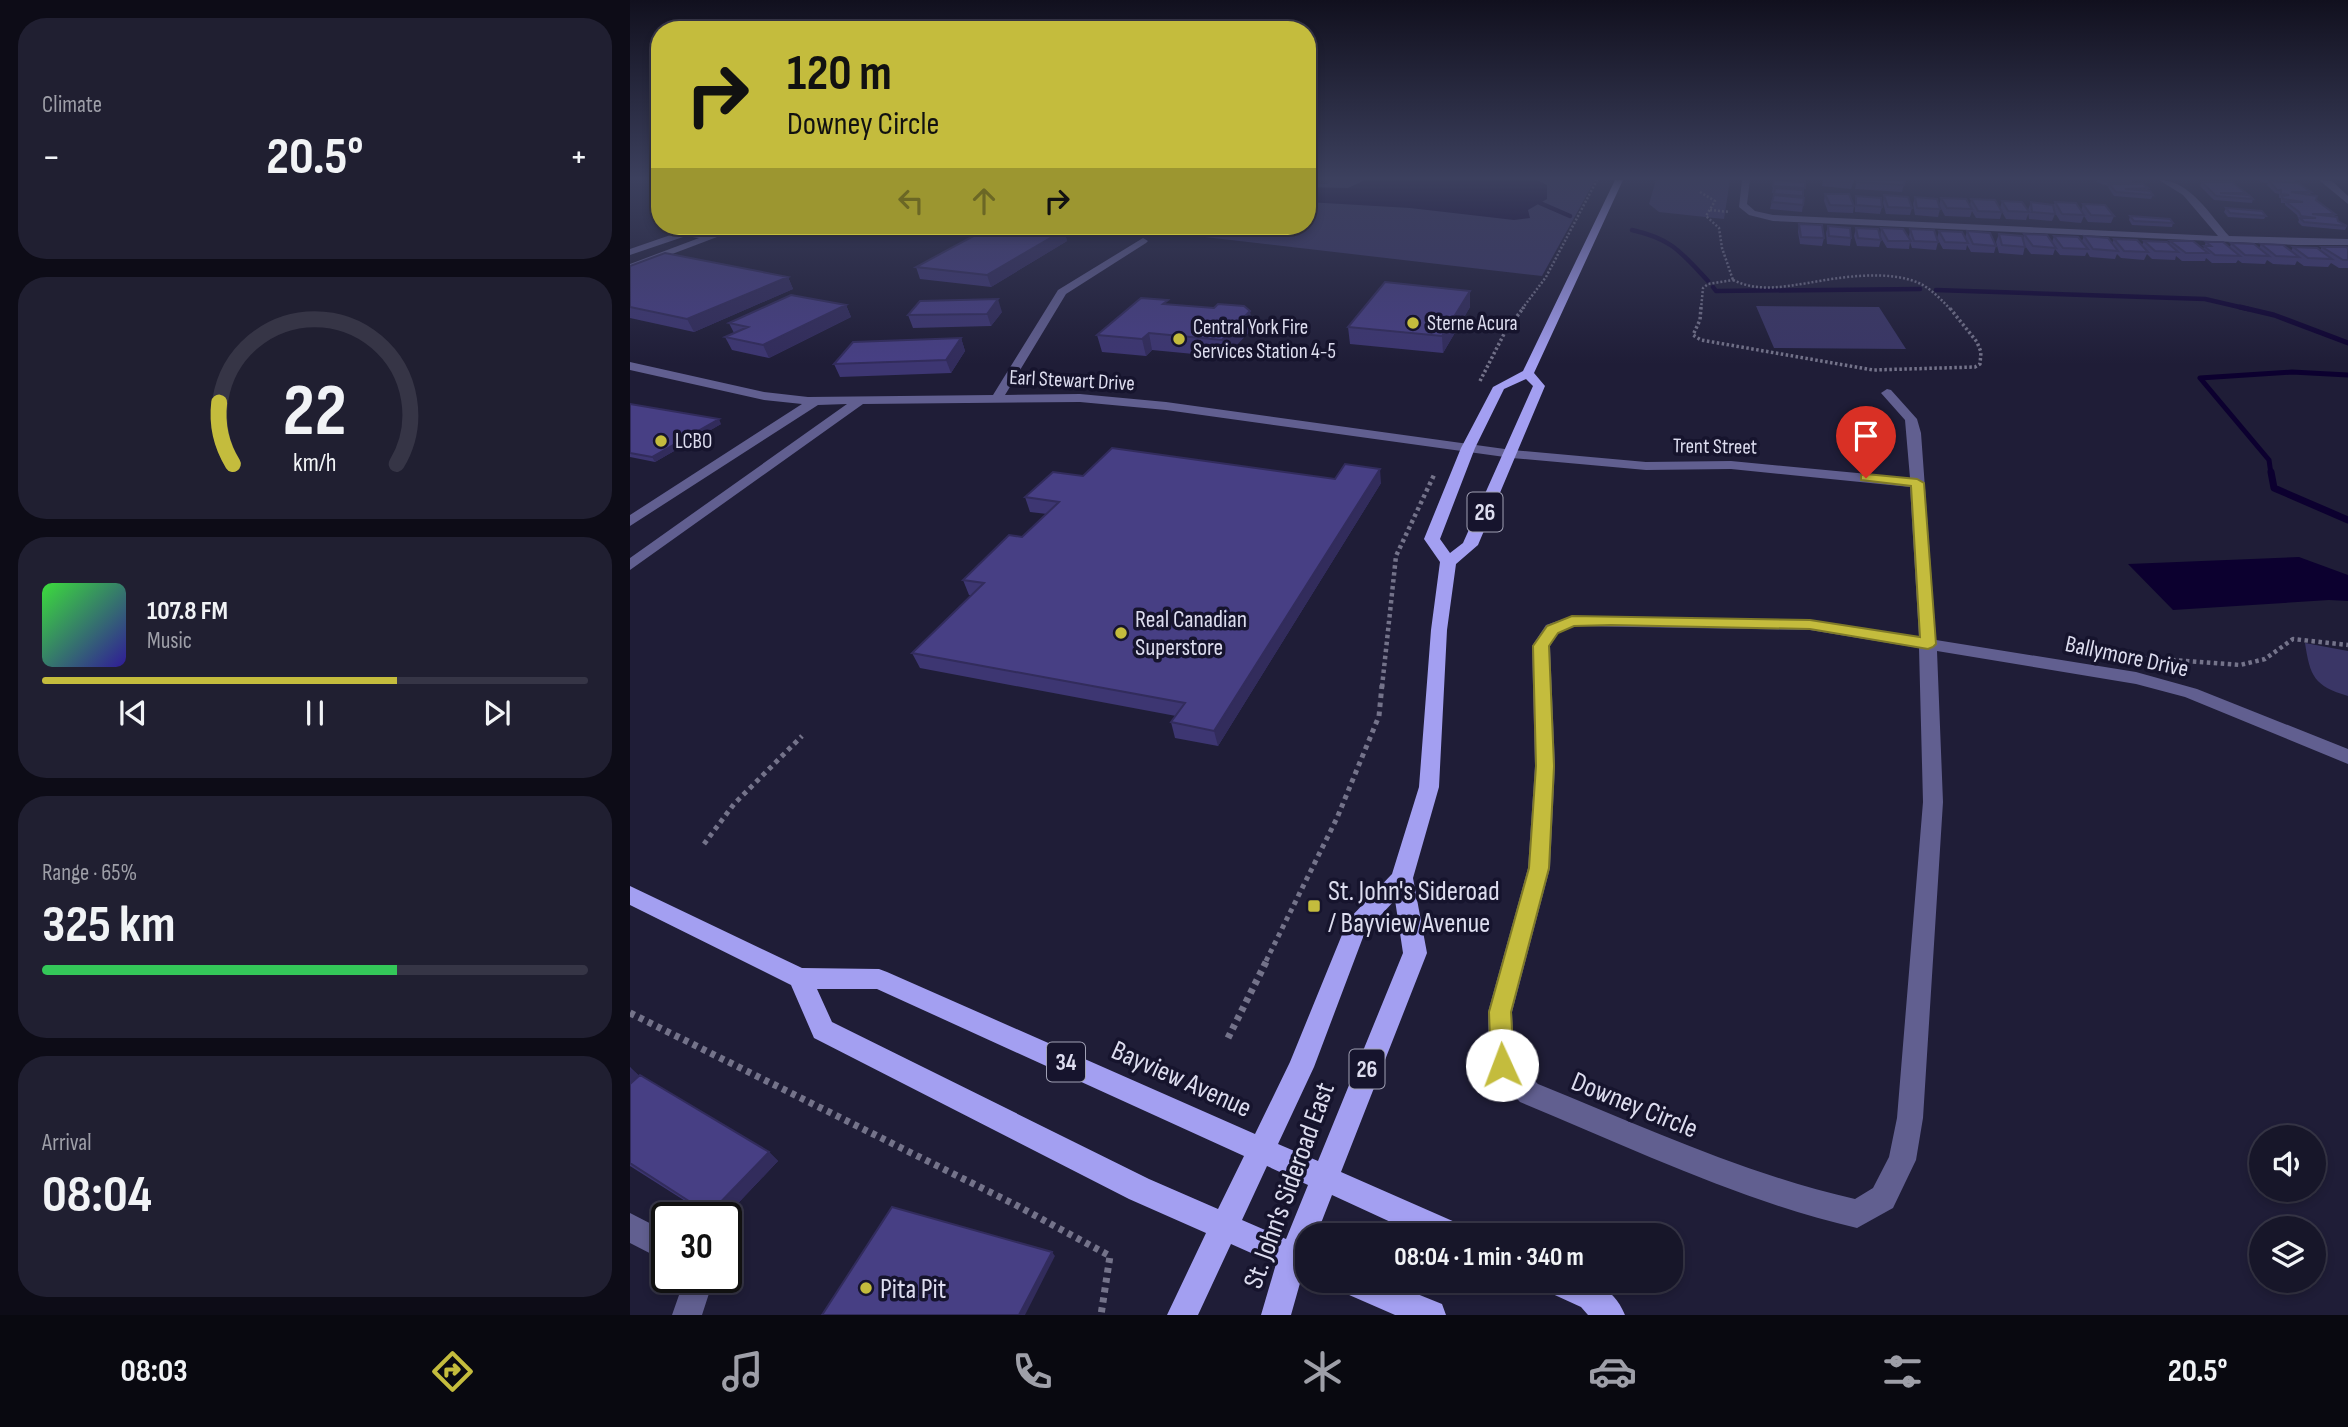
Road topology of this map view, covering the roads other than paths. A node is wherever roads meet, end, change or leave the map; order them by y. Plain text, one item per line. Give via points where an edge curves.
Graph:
1 (662, 241) edge
2 (698, 241) edge
3 (1143, 241) dead end
4 (1590, 241) edge
5 (2322, 241) edge
6 (2348, 242) edge
7 (630, 253) edge
8 (630, 267) edge
9 (630, 366) edge
10 (647, 370) junction
11 (1528, 373) junction
12 (630, 377) edge
13 (1887, 393) dead end
14 (998, 397) junction
15 (861, 400) junction
16 (815, 401) junction
17 (1468, 448) junction
18 (1512, 454) junction
19 (1917, 483) junction
20 (630, 522) edge
21 (1448, 562) junction
22 (630, 565) edge
23 (1928, 644) junction
24 (2348, 757) edge
25 (1402, 878) junction
26 (630, 894) edge
27 (800, 978) junction
28 (1261, 1149) junction
29 (1325, 1177) junction
30 (1311, 1223) edge
31 (1426, 1223) edge
32 (630, 1227) edge
33 (1223, 1228) junction
34 (651, 1239) edge
35 (1295, 1258) edge
36 (1295, 1271) edge
37 (695, 1293) edge
38 (1379, 1293) edge
39 (1582, 1293) edge
40 (687, 1315) edge
41 (1182, 1315) edge
42 (1276, 1315) edge
43 (1431, 1315) edge
44 (1610, 1315) edge

1 - 7 street
2 - 8 street
3 - 14 street via 1062,292
4 - 11 main road
5 - 6 street
9 - 10 street, Earl Stewart Drive
10 - 12 street
10 - 16 street, Earl Stewart Drive via 764,396
11 - 17 main road, St. John's Sideroad East / 26 via 1499,387
11 - 18 main road, 26 via 1539,386
13 - 19 street, Downey Circle via 1910,419
14 - 15 street, Earl Stewart Drive
14 - 17 street, Earl Stewart Drive via 1166,406
15 - 16 street, Earl Stewart Drive
15 - 22 street
16 - 20 street
17 - 18 street, Earl Stewart Drive
17 - 21 main road, St. John's Sideroad East / 26 via 1433,539
18 - 19 street, Trent Street via 1646,466 1731,464
18 - 21 main road, 26 via 1470,545
19 - 23 street, Downey Circle
21 - 25 main road, St. John's Sideroad East / 26 via 1429,787
23 - 23 street, Downey Circle via 1810,625 1572,621 1552,629 1541,646 1545,766 1539,868 1500,1012 1502,1065 1529,1093 1738,1178 1818,1205 1857,1214 1883,1198 1902,1160 1911,1106 1933,802
23 - 24 street, Ballymore Drive via 2111,674 2192,694
25 - 28 main road, St. John's Sideroad East / 26 via 1356,927 1301,1067
25 - 29 main road, St. John's Sideroad East / 26 via 1415,953
26 - 27 main road, Bayview Avenue / 34
27 - 28 main road, Bayview Avenue / 34 via 879,979
27 - 33 main road via 823,1030
28 - 29 main road, Bayview Avenue / 34
28 - 33 main road, St. John's Sideroad East / 26
29 - 30 main road, St. John's Sideroad East / 26
29 - 31 main road, Bayview Avenue / 34
32 - 34 street
33 - 35 main road
33 - 41 main road, St. John's Sideroad East / 26
36 - 42 main road, St. John's Sideroad East / 26
37 - 40 street
38 - 43 main road
39 - 44 main road

